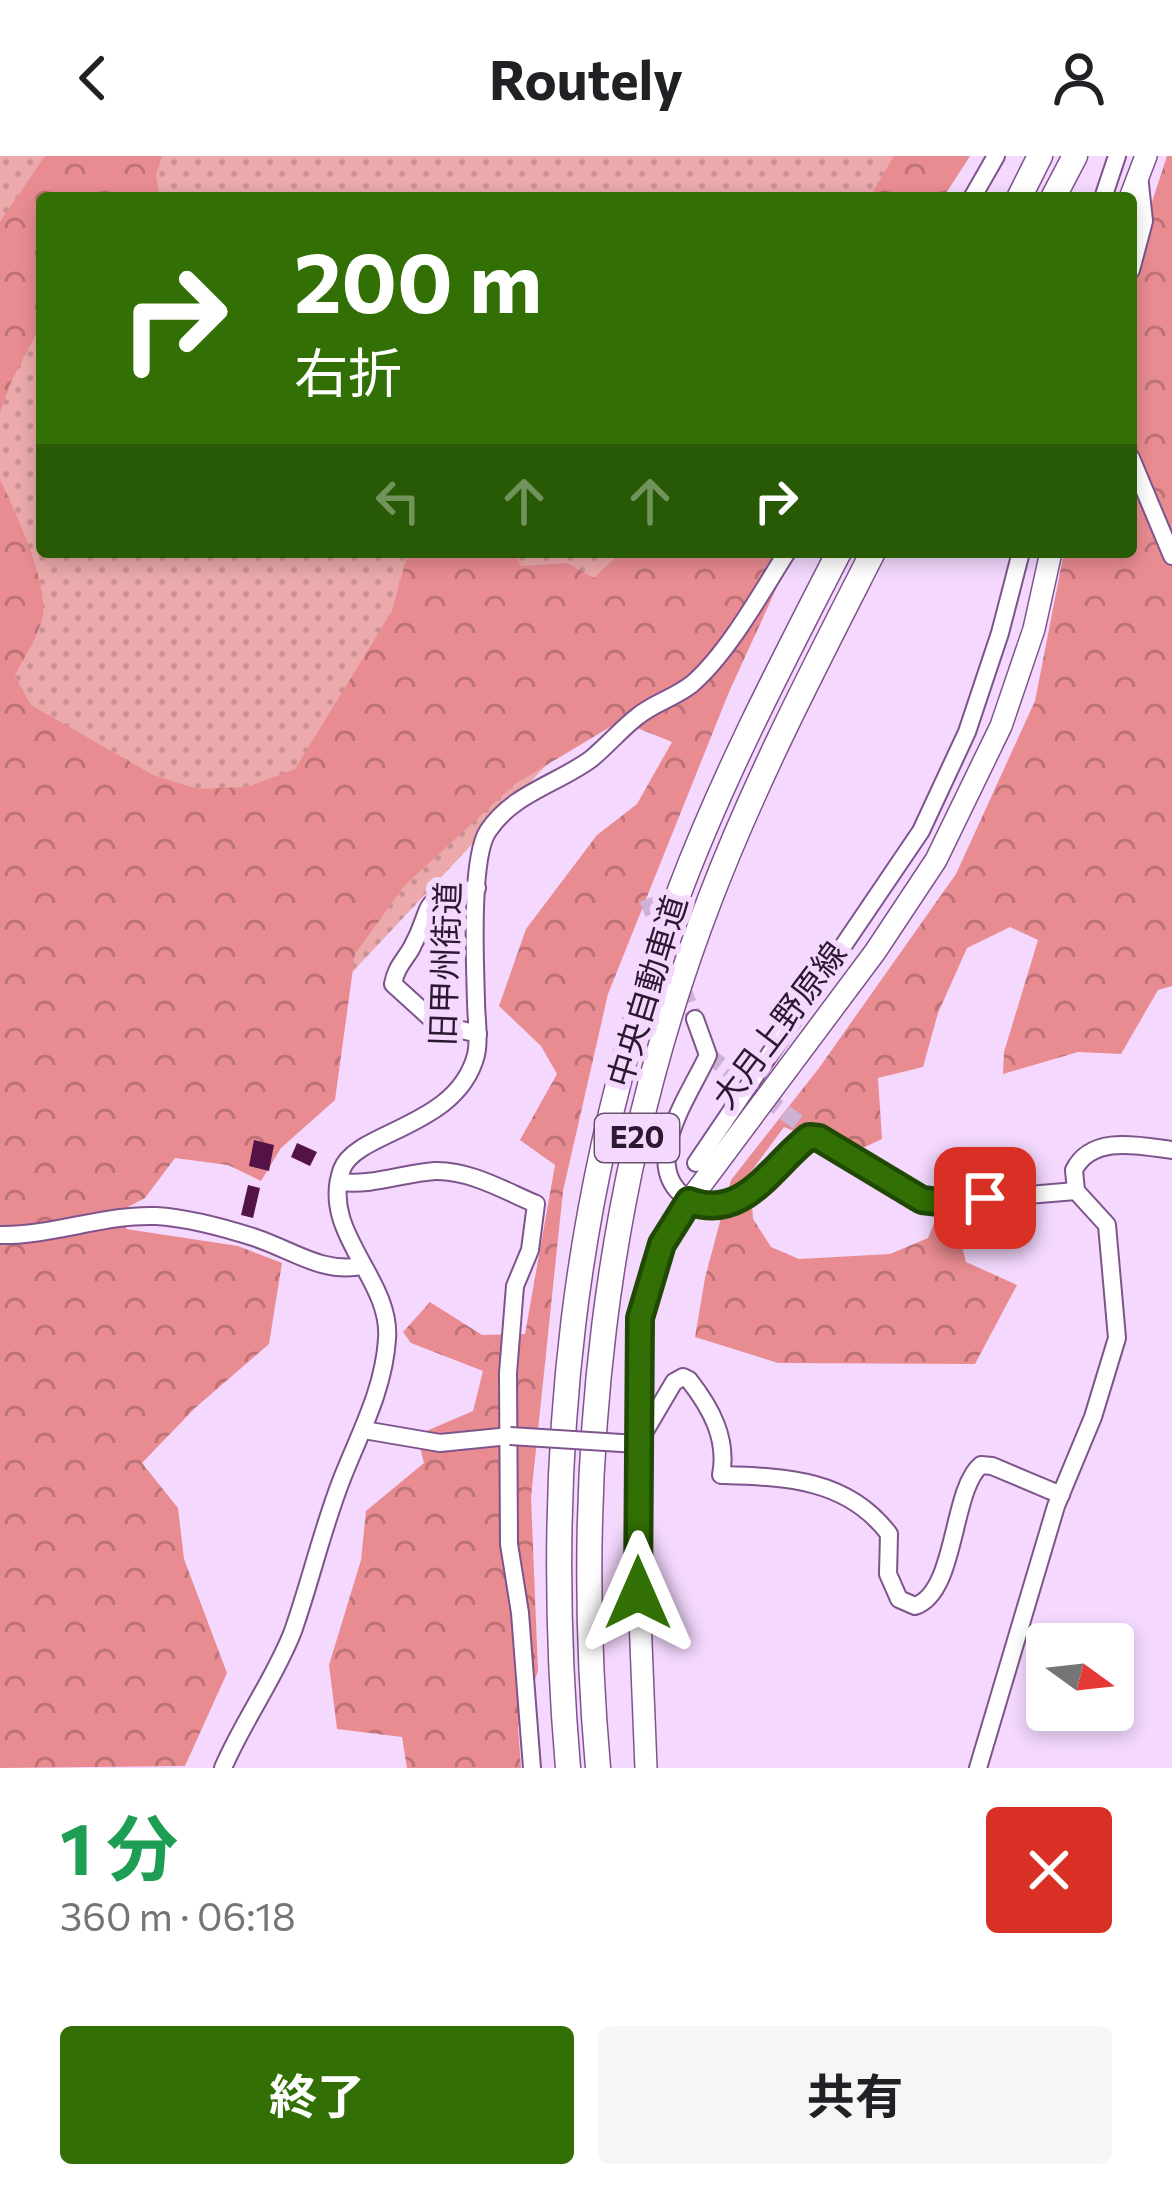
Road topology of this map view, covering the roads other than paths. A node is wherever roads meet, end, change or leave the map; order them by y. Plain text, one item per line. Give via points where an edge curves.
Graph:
1 (996, 156) edge
2 (1040, 156) edge
3 (1075, 156) edge
4 (1117, 156) edge
5 (1142, 165) edge
6 (975, 192) edge
7 (1022, 192) edge
8 (1056, 192) edge
9 (1105, 192) edge
10 (1137, 247) edge
11 (1137, 472) edge
12 (1172, 556) edge
13 (783, 558) edge
14 (836, 558) edge
15 (870, 558) edge
16 (1020, 558) edge
17 (1050, 558) edge
18 (477, 888) junction
19 (695, 1019) tunnel mouth
20 (478, 1034) junction
21 (1172, 1150) edge
22 (696, 1163) dead end
23 (340, 1182) junction
24 (1076, 1191) junction
25 (689, 1201) junction
26 (0, 1235) edge
27 (362, 1266) junction
28 (364, 1430) junction
29 (509, 1436) junction
30 (638, 1444) junction
31 (1061, 1495) junction
32 (223, 1768) edge
33 (532, 1768) edge
34 (568, 1768) edge
35 (598, 1768) edge
36 (646, 1768) edge
37 (978, 1768) edge

1 - 6 street
2 - 7 highway
3 - 8 highway
4 - 9 street
5 - 10 street
11 - 12 street
13 - 18 street, 旧甲州街道 via 688,688 500,816 479,850
14 - 34 highway, 中央自動車道 / E20 via 680,891 628,1049 587,1223 562,1397 558,1585
15 - 35 highway, 中央自動車道 / E20 via 709,901 635,1146 603,1319 589,1479
16 - 22 street via 974,713 921,831
17 - 25 main road, 大月上野原線 via 1018,682 936,860
18 - 20 street, 旧甲州街道
18 - 20 street via 425,908 393,983 437,1024
19 - 25 street via 708,1055 667,1146 670,1182
20 - 23 street, 旧甲州街道 via 456,1092 356,1153
21 - 24 street via 1094,1150 1074,1170
23 - 27 street via 340,1212
23 - 29 street via 437,1171 470,1175 536,1204 515,1286
24 - 25 street via 934,1203 809,1137 735,1201
24 - 31 street via 1107,1225 1117,1338
25 - 30 main road, 大月上野原線 via 645,1290
26 - 27 street via 155,1216 228,1230 311,1262
27 - 28 street via 388,1319
28 - 29 street via 440,1443
28 - 32 street via 291,1636
29 - 30 street, bridge
29 - 33 street via 509,1544
30 - 31 street via 674,1382 689,1380 716,1421 722,1475 798,1478 858,1507 889,1534 890,1582 898,1599 915,1606 935,1591 966,1485 981,1465
30 - 36 main road, 大月上野原線
31 - 37 street

